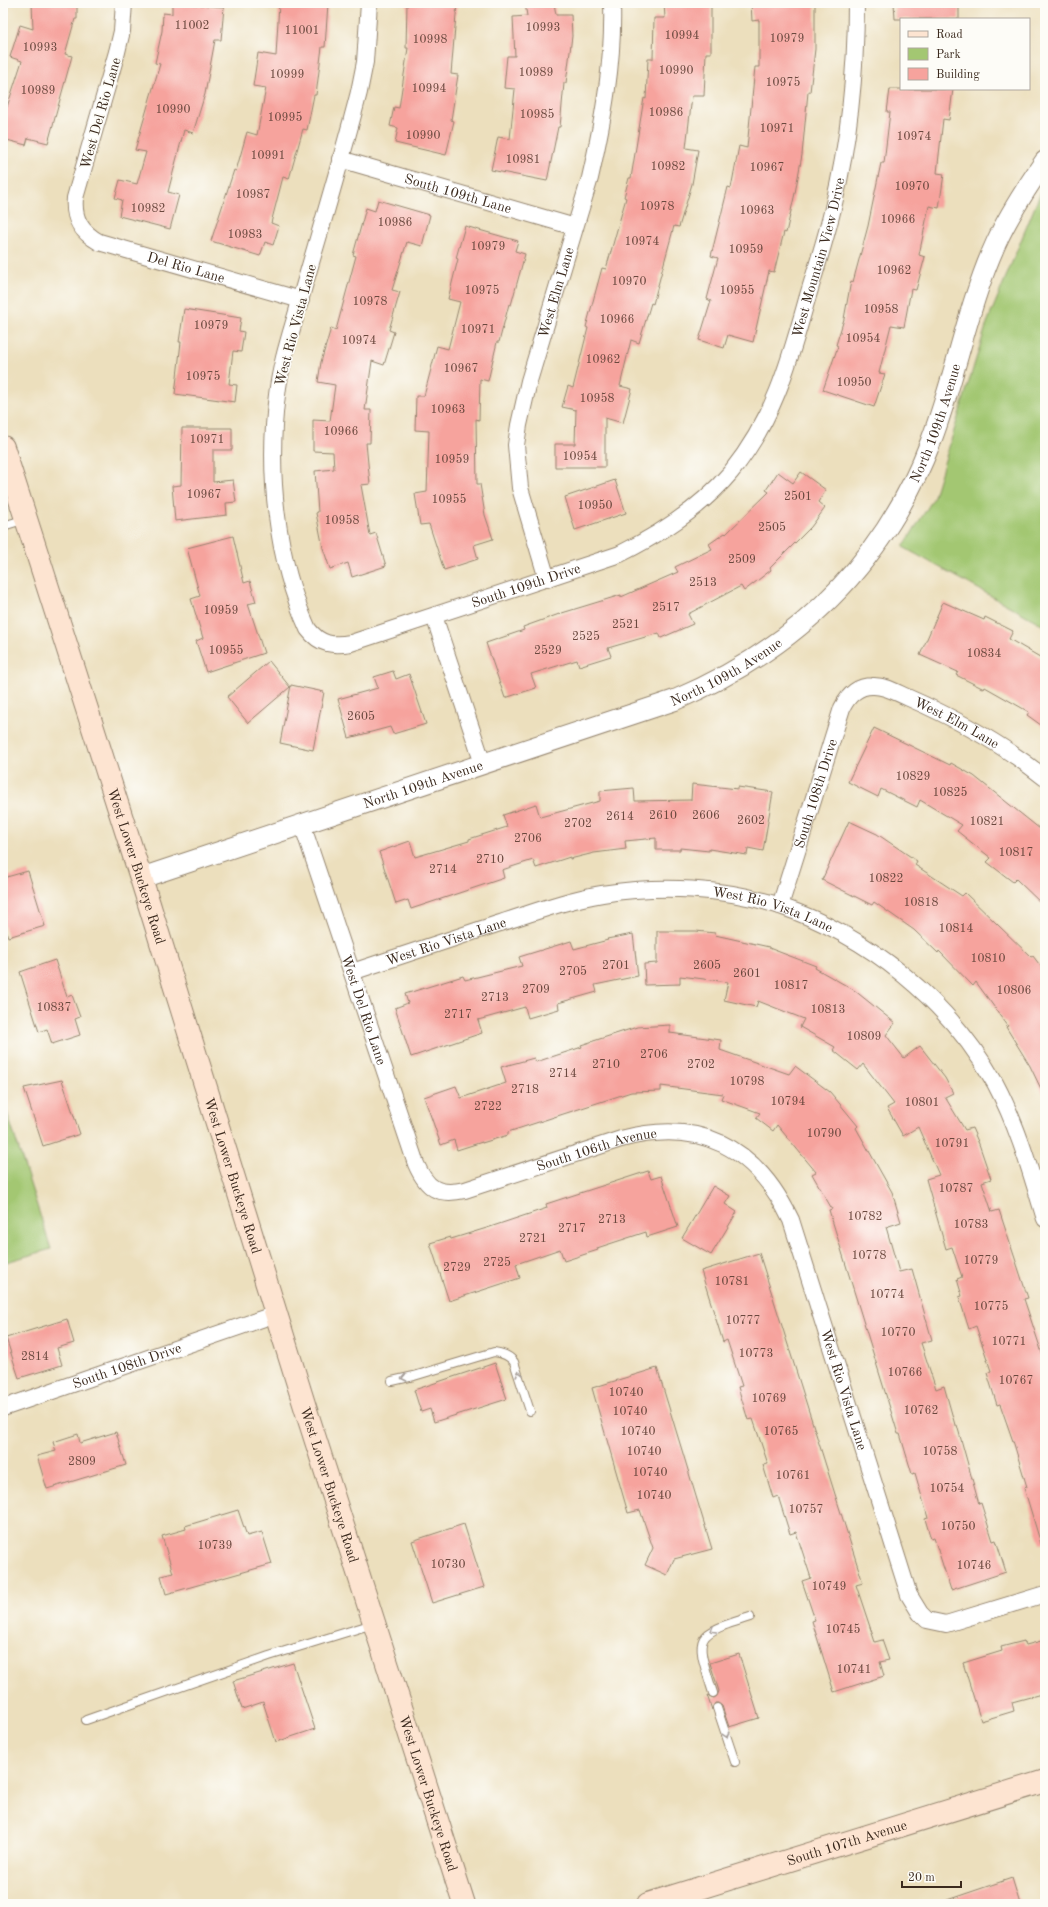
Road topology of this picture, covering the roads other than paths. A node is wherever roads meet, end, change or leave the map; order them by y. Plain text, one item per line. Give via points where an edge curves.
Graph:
1 (124, 3) edge
2 (369, 3) edge
3 (612, 3) edge
4 (856, 3) edge
5 (340, 159) junction
6 (1045, 162) edge
7 (78, 223) joint
8 (575, 227) junction
9 (300, 300) junction
10 (3, 447) edge
11 (714, 490) joint
12 (27, 519) junction
13 (3, 526) edge
14 (547, 579) junction
15 (434, 616) junction
16 (322, 643) joint
17 (861, 688) joint
18 (483, 764) junction
19 (1045, 778) edge
20 (302, 824) junction
21 (141, 878) junction
22 (780, 906) junction
23 (352, 972) junction
24 (754, 1164) joint
25 (436, 1191) joint
26 (1045, 1219) edge
27 (276, 1314) junction
28 (392, 1381) dead end
29 (3, 1408) edge
30 (530, 1411) dead end
31 (1045, 1594) edge
32 (750, 1617) dead end
33 (374, 1623) junction
34 (713, 1693) dead end
35 (718, 1708) dead end
36 (86, 1720) dead end
37 (735, 1762) dead end
38 (1045, 1781) edge
39 (464, 1904) edge
40 (648, 1904) edge

1 - 7 street, West Del Rio Lane via 117,52 75,198
2 - 5 street, West Rio Vista Lane via 365,62
3 - 8 street, West Elm Lane via 611,44 604,111 590,178
4 - 11 street, West Mountain View Drive via 855,58 845,146 833,207 816,269 788,365 771,411 745,453
5 - 8 street, South 109th Lane
5 - 9 street, West Rio Vista Lane
6 - 18 street, North 109th Avenue via 1016,205 993,249 938,420 914,479 883,534 839,589 775,646 752,662 702,689 648,710
7 - 9 street, Del Rio Lane via 84,232 100,242
8 - 14 street, West Elm Lane via 523,404 516,445 520,488
9 - 16 street, West Rio Vista Lane via 277,394 273,469 278,524 291,578 308,629
10 - 12 main road, West Lower Buckeye Road
11 - 14 street, South 109th Drive via 678,521 639,544 601,561
12 - 13 lane
12 - 21 main road, West Lower Buckeye Road
14 - 15 street, South 109th Drive
15 - 16 street, South 109th Drive via 351,643
15 - 18 street
17 - 19 street, West Elm Lane via 881,686 916,701 994,742
17 - 22 street, South 108th Drive via 846,700 842,708
18 - 20 street, North 109th Avenue
20 - 21 street, North 109th Avenue
20 - 23 street, West Del Rio Lane
21 - 27 main road, West Lower Buckeye Road
22 - 23 street, West Rio Vista Lane via 712,892 655,890 601,894 547,908
22 - 26 street, West Rio Vista Lane via 822,924 867,949 911,981 952,1023 982,1062 1007,1106
23 - 25 street, West Del Rio Lane via 416,1164 427,1184
24 - 25 street, South 106th Avenue via 738,1152 702,1136 662,1131 621,1139 465,1190 446,1193
24 - 31 street, West Rio Vista Lane via 782,1200 791,1220 909,1595 916,1608 927,1620 936,1623 956,1622
27 - 29 street, South 108th Drive
27 - 33 main road, West Lower Buckeye Road
30 -> 28 lane via 514,1362 500,1352
32 -> 34 lane via 716,1628 705,1635 701,1644 702,1660
33 - 36 lane via 269,1656
33 - 39 main road, West Lower Buckeye Road
35 -> 37 lane
38 - 40 main road, South 107th Avenue

